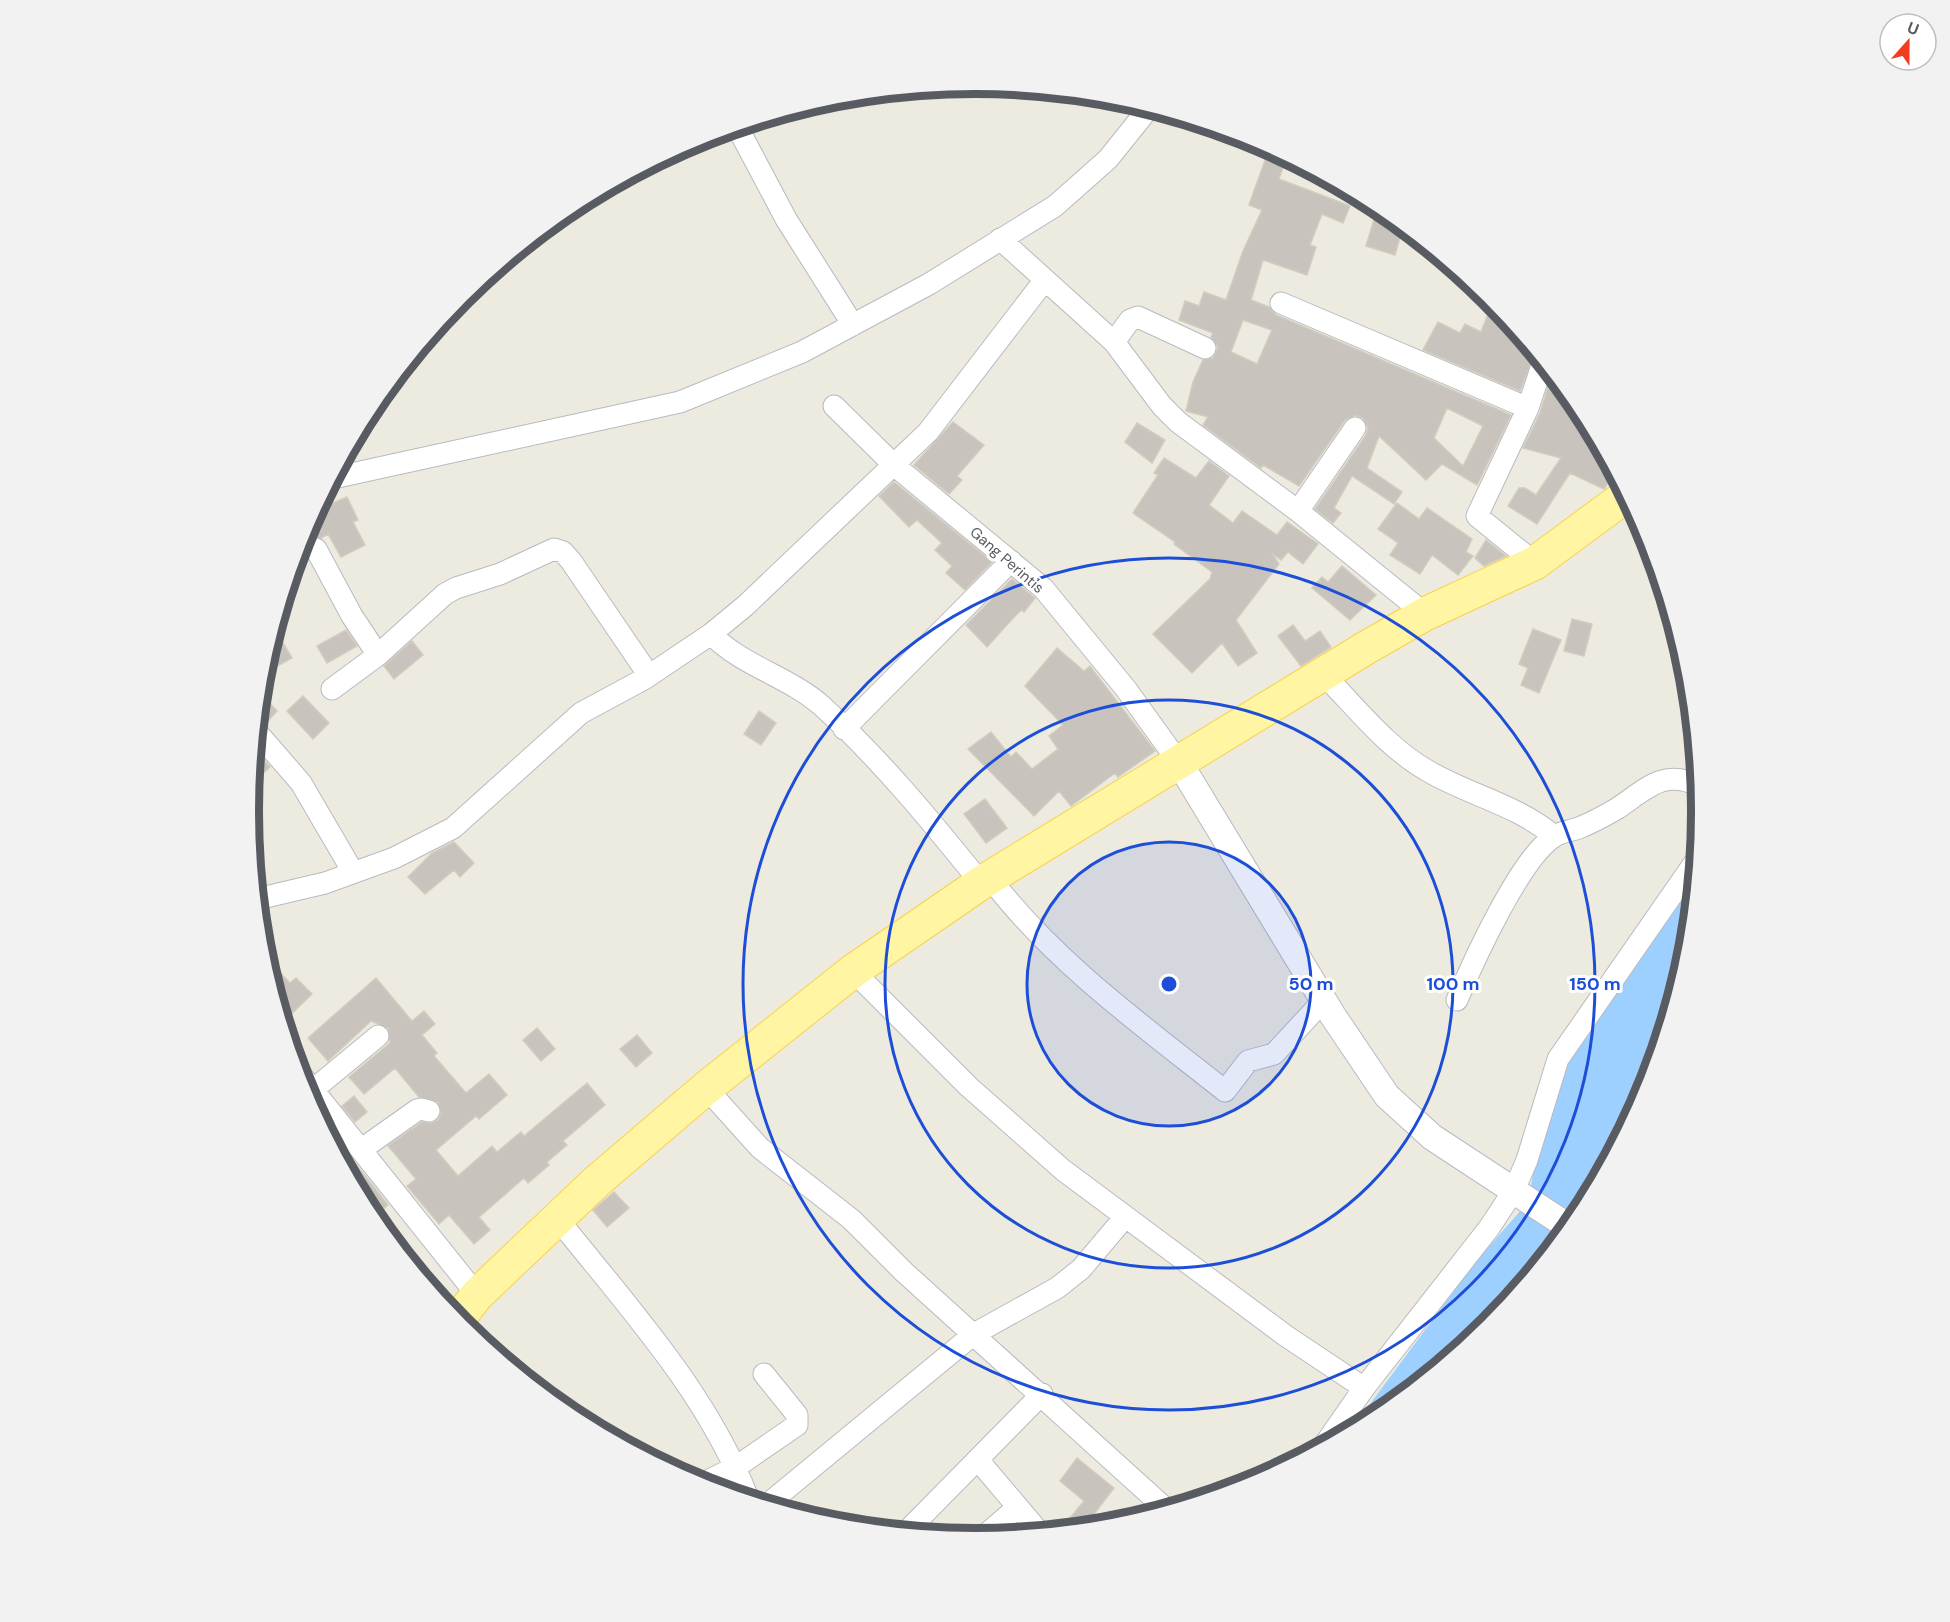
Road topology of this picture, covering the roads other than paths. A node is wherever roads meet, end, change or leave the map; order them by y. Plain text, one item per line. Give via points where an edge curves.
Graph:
1 (1145, 115) edge
2 (741, 134) edge
3 (1000, 238) junction
4 (1044, 281) junction
5 (1281, 303) dead end
6 (853, 325) junction
7 (1114, 342) junction
8 (1205, 348) dead end
9 (1540, 371) edge
10 (834, 406) dead end
11 (1528, 408) junction
12 (1355, 428) dead end
13 (895, 466) junction
14 (342, 475) edge
15 (1622, 503) edge
16 (1298, 511) junction
17 (316, 549) dead end
18 (1011, 561) junction
19 (1535, 563) junction
20 (1425, 614) junction
21 (711, 634) junction
22 (378, 655) junction
23 (648, 674) junction
24 (1323, 674) junction
25 (332, 688) dead end
26 (844, 729) junction
27 (263, 739) edge
28 (1180, 764) junction
29 (1690, 781) edge
30 (1554, 836) junction
31 (1689, 871) edge
32 (353, 872) junction
33 (986, 880) junction
34 (264, 897) edge
35 (853, 971) junction
36 (1323, 1000) junction
37 (1457, 1000) dead end
38 (378, 1036) dead end
39 (706, 1088) junction
40 (314, 1089) edge
41 (316, 1091) edge
42 (429, 1112) dead end
43 (362, 1149) junction
44 (1521, 1195) junction
45 (1125, 1217) junction
46 (557, 1218) junction
47 (1561, 1222) edge
48 (477, 1295) junction
49 (464, 1313) edge
50 (974, 1334) junction
51 (764, 1374) dead end
52 (1364, 1388) junction
53 (1042, 1394) junction
54 (1334, 1432) edge
55 (978, 1460) junction
56 (736, 1467) junction
57 (714, 1478) edge
58 (744, 1489) edge
59 (775, 1498) edge
60 (1160, 1503) edge
61 (1018, 1507) junction
62 (914, 1524) edge
63 (1033, 1525) edge
64 (994, 1527) edge

1 - 3 street via 1108,159 1055,206
2 - 6 street via 786,219
3 - 4 street
3 - 6 street via 929,284
4 - 7 street
4 - 13 street via 947,410
5 - 11 street
6 - 14 street via 802,352 680,402
7 - 8 street via 1136,317
7 - 16 street via 1178,422
9 - 11 street
10 - 13 street, Gang Perintis
11 - 19 street via 1477,516
12 - 16 street
13 - 18 street, Gang Perintis
13 - 21 street
15 - 19 main road
16 - 20 street
17 - 22 street
18 - 26 street
18 - 28 street, Gang Perintis via 1043,588 1126,689
19 - 20 main road
20 - 24 main road
21 - 23 street
21 - 26 street via 737,656 804,693
22 - 23 street via 445,594 554,549 571,561
22 - 25 street
23 - 32 street via 581,713 453,828 394,858
24 - 28 main road
24 - 30 street via 1414,763 1535,820
26 - 33 street via 868,750
27 - 32 street via 301,783
28 - 33 main road
28 - 36 street
29 - 30 street via 1662,780 1610,813
30 - 37 street via 1519,878 1482,944
31 - 44 street via 1558,1059 1527,1160
32 - 34 street
33 - 35 main road
33 - 36 street via 1130,1017 1225,1091 1248,1061 1274,1054
35 - 39 main road
35 - 45 street via 969,1087 1063,1170
36 - 44 street via 1387,1096 1407,1117
38 - 40 street
39 - 46 main road
39 - 50 street via 760,1148 851,1219
41 - 43 street
42 - 43 street via 417,1110
43 - 48 street
44 - 47 street
44 - 52 street via 1489,1228
45 - 50 street via 1081,1269 1057,1288
45 - 52 street via 1286,1336
46 - 48 main road
46 - 56 street via 693,1391
48 - 49 main road
50 - 53 street
50 - 59 street
51 - 56 street via 799,1421
52 - 54 street
53 - 55 street
53 - 60 street
55 - 61 street
55 - 62 street
56 - 57 street
56 - 58 street
61 - 63 street
61 - 64 street

